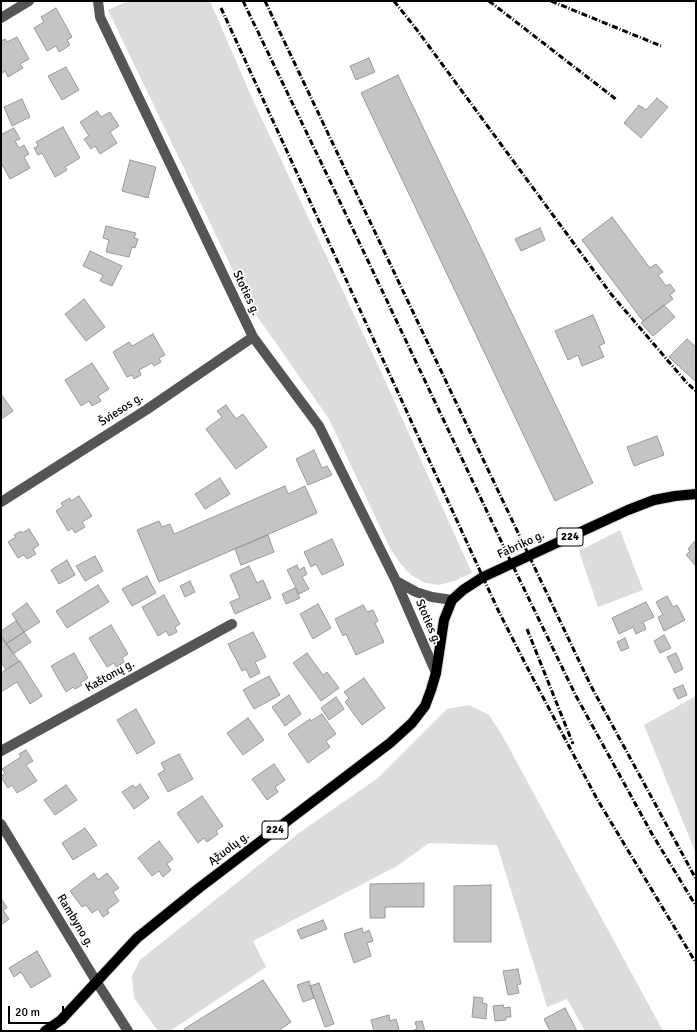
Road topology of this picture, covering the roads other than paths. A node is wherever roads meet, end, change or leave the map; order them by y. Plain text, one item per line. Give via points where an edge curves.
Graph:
1 (29, 1) edge
2 (98, 1) edge
3 (1, 18) edge
4 (253, 337) junction
5 (696, 494) edge
6 (1, 502) edge
7 (396, 582) junction
8 (452, 600) junction
9 (232, 624) dead end
10 (436, 674) junction
11 (1, 751) edge
12 (1, 824) edge
13 (96, 982) junction
14 (45, 1031) edge
15 (128, 1031) edge

1 - 3 street
2 - 4 street, Stoties g. via 100,17
4 - 6 street, Šviesos g. via 146,410
4 - 7 street, Stoties g. via 319,426
5 - 8 main road, Fabriko g. / 224 via 654,500 628,510 483,577
7 - 8 street, Stoties g. via 426,596
7 - 10 street, Stoties g.
8 - 10 main road, Ąžuolų g. / 224 via 444,620
9 - 11 street, Kaštonų g.
10 - 13 main road, Ąžuolų g. / 224 via 425,706 390,744 137,938
12 - 13 street, Rambyno g.
13 - 14 main road, Ąžuolų g. / 224 via 81,1001
13 - 15 street, Rambyno g.

